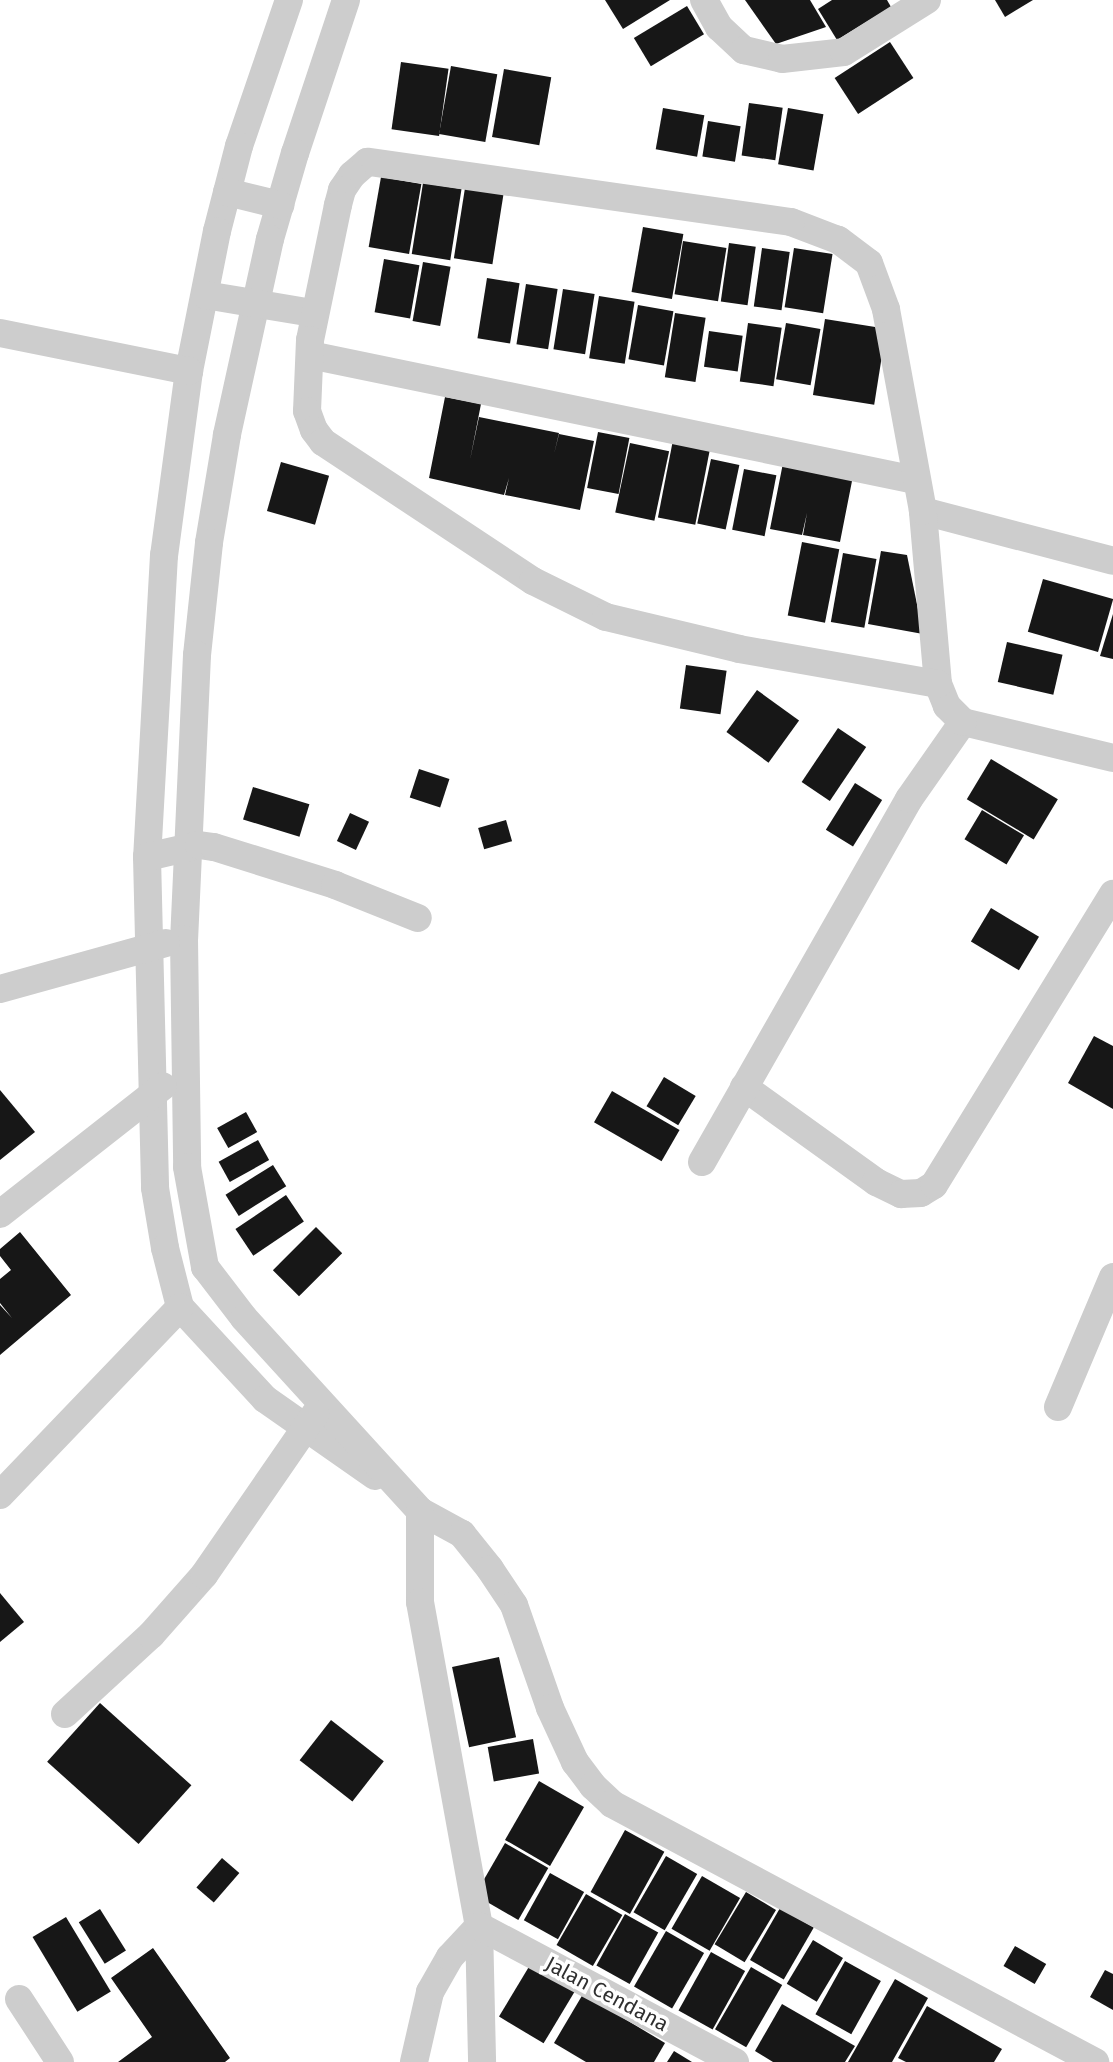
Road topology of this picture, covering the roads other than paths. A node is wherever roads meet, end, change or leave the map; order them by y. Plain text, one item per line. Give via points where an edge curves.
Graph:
1 (289, 0) edge
2 (346, 0) edge
3 (704, 0) edge
4 (927, 0) edge
5 (898, 7) edge
6 (227, 192) junction
7 (280, 205) junction
8 (205, 295) junction
9 (256, 303) junction
10 (313, 313) junction
11 (0, 333) edge
12 (310, 355) junction
13 (189, 371) junction
14 (915, 480) junction
15 (923, 511) junction
16 (1113, 561) edge
17 (938, 684) junction
18 (963, 722) junction
19 (1113, 758) edge
20 (188, 847) junction
21 (147, 857) junction
22 (1113, 894) edge
23 (418, 918) dead end
24 (184, 939) junction
25 (148, 947) junction
26 (0, 989) edge
27 (186, 1070) junction
28 (744, 1087) junction
29 (154, 1092) junction
30 (702, 1162) dead end
31 (0, 1214) edge
32 (1113, 1277) edge
33 (180, 1307) junction
34 (323, 1403) junction
35 (1058, 1407) dead end
36 (304, 1429) junction
37 (0, 1496) edge
38 (413, 1504) junction
39 (65, 1714) dead end
40 (479, 1926) junction
41 (19, 1999) dead end
42 (60, 2062) edge
43 (414, 2062) edge
44 (482, 2062) edge
45 (735, 2062) edge
46 (1095, 2062) edge

1 - 6 street
2 - 7 street
3 - 5 street via 719,27 744,50 782,59 844,52
4 - 5 street
6 - 7 street
6 - 8 street
7 - 9 street
8 - 9 street
8 - 13 street
9 - 10 street
9 - 20 street via 209,544 197,655
10 - 12 street
10 - 14 street via 342,190 367,162 791,222 838,240 869,263 886,309
11 - 13 street
12 - 14 street
12 - 17 street via 307,411 323,442 533,581 606,617 738,649
13 - 21 street via 164,555
14 - 15 street
15 - 16 street
15 - 17 street
17 - 18 street via 947,706
18 - 19 street
18 - 28 street via 909,799
20 - 21 street
20 - 23 street via 214,847 252,858
20 - 24 street
21 - 25 street
22 - 28 street via 934,1185 921,1193 901,1194 876,1182
24 - 25 street
24 - 27 street
25 - 26 street
25 - 29 street
27 - 29 street
27 - 34 street via 187,1167 205,1267 244,1318
28 - 30 street
29 - 31 street
29 - 33 street via 155,1188
32 - 35 street
33 - 36 street via 265,1399
33 - 37 street
34 - 36 street
34 - 38 street
36 - 38 street
36 - 39 street via 204,1575 151,1635
38 - 40 street via 420,1602
38 - 46 street via 462,1534 508,1596 575,1762 612,1804
40 - 43 street via 450,1957 430,1992
40 - 44 street
40 - 45 street, Jalan Cendana
41 - 42 street

